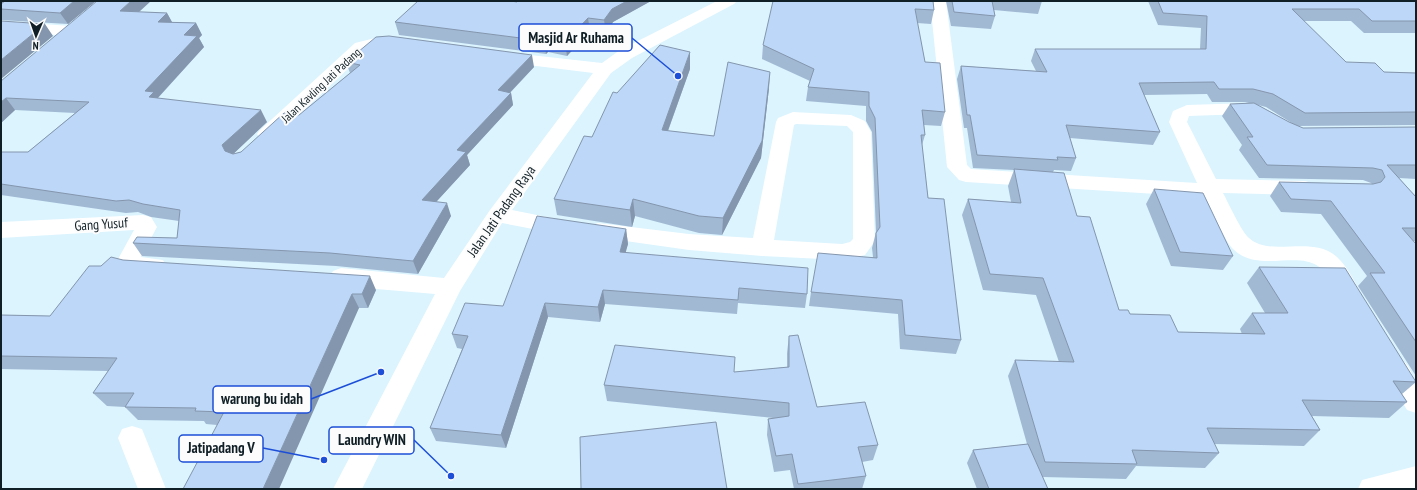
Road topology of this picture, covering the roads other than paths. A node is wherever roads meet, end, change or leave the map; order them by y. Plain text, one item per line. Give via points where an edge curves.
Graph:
1 (729, 1) edge
2 (938, 1) edge
3 (1, 26) edge
4 (54, 45) edge
5 (416, 45) edge
6 (486, 55) edge
7 (605, 69) junction
8 (1271, 120) edge
9 (257, 143) edge
10 (1211, 188) junction
11 (1323, 188) edge
12 (497, 215) junction
13 (1, 230) edge
14 (762, 248) junction
15 (176, 267) edge
16 (321, 275) edge
17 (450, 287) junction
18 (1362, 314) edge
19 (1383, 348) edge
20 (1416, 402) edge
21 (132, 438) dead end
22 (1416, 479) edge
23 (152, 489) edge
24 (347, 489) edge
25 (1372, 489) edge

1 - 7 street, Jalan Jati Padang Raya via 626,54
2 - 10 street via 957,167 966,175
3 - 4 street via 77,26
5 - 9 street, Jalan Kavling Jati Padang via 386,41 373,42 361,47
6 - 7 street
7 - 12 street, Jalan Jati Padang Raya
8 - 10 street via 1260,112 1248,108 1187,111 1180,114 1178,122
10 - 11 street
10 - 18 street via 1245,249 1257,254 1310,254 1326,260
12 - 14 street via 637,237
12 - 17 street, Jalan Jati Padang Raya
13 - 15 street, Gang Yusuf via 142,222 146,227 128,261 137,265
14 - 14 street via 842,252 861,246 864,241 862,132 858,125 851,121 793,118 785,122
16 - 17 street
17 - 24 street, Jalan Jati Padang Raya
19 - 20 street
21 - 23 street
22 - 25 street

